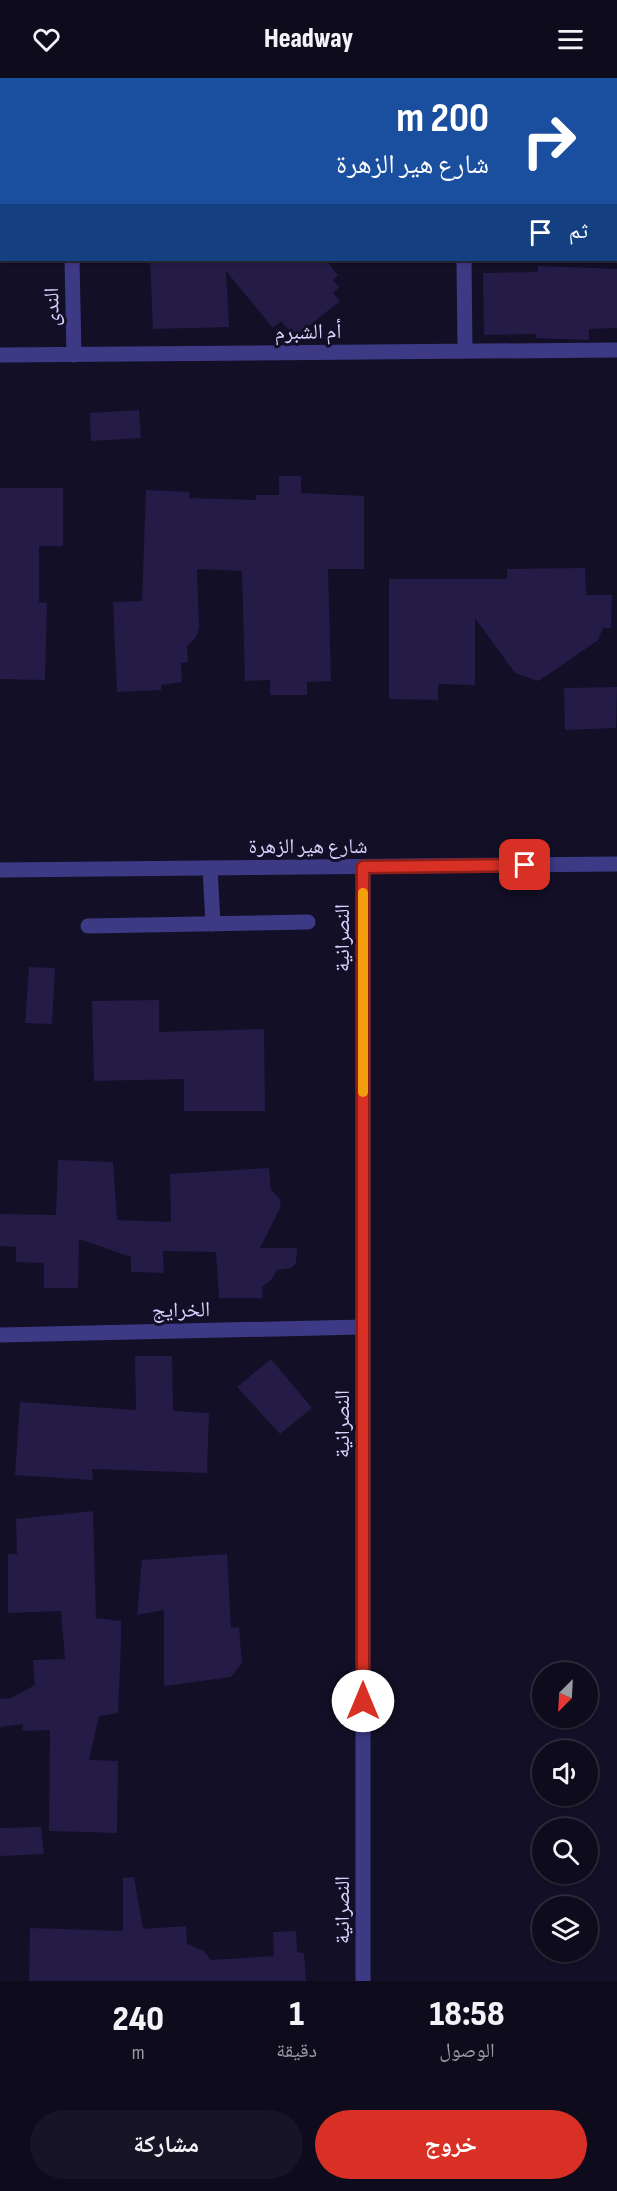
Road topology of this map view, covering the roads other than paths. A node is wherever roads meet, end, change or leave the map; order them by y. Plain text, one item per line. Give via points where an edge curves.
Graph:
1 (72, 261) edge
2 (464, 261) edge
3 (617, 350) edge
4 (465, 351) junction
5 (0, 355) edge
6 (74, 355) junction
7 (617, 864) edge
8 (363, 867) junction
9 (210, 868) junction
10 (0, 870) edge
11 (308, 922) dead end
12 (213, 924) junction
13 (88, 926) dead end
14 (363, 1327) junction
15 (0, 1335) edge
16 (363, 1981) edge

1 - 6 street, الندى
2 - 4 street
3 - 4 street, أم الشبرم
4 - 6 street, أم الشبرم
5 - 6 street, أم الشبرم
7 - 8 street, شارع هير الزهرة
8 - 9 street, شارع هير الزهرة
8 - 14 street, النصرانية
9 - 10 street, شارع هير الزهرة
9 - 12 street
11 - 12 street
12 - 13 street
14 - 15 street, الخرايج
14 - 16 street, النصرانية

